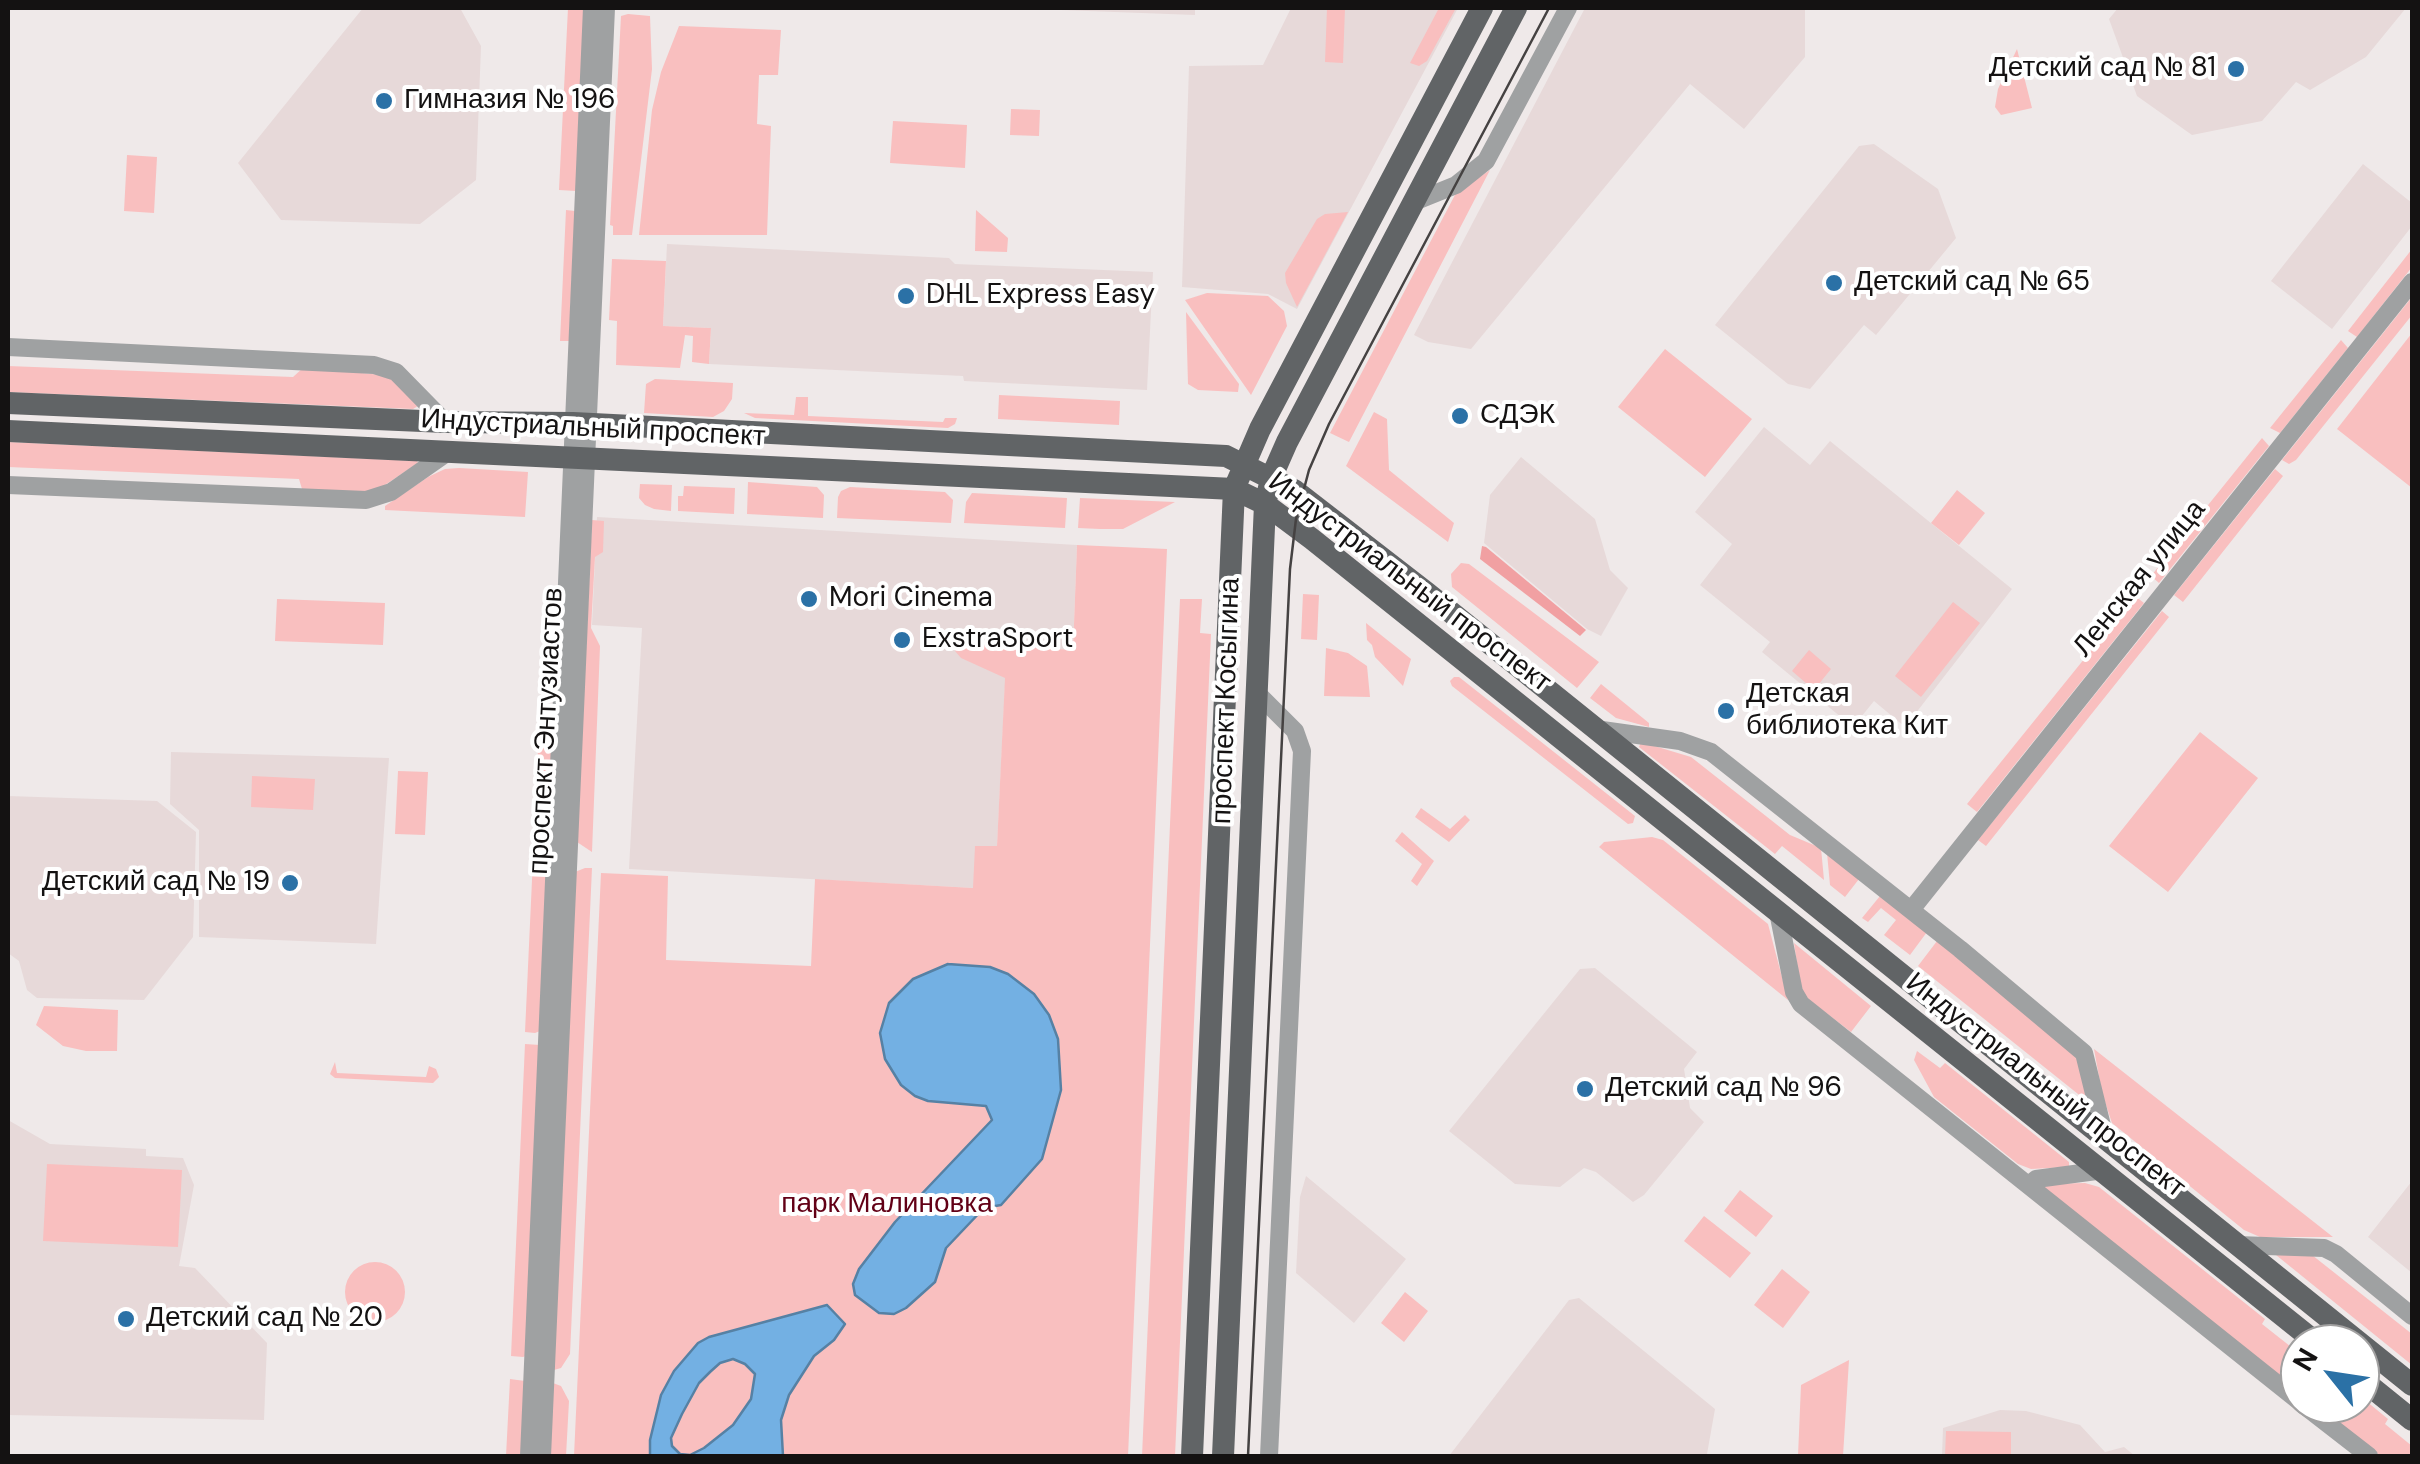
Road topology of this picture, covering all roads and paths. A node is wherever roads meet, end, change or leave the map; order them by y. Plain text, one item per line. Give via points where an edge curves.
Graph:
1 (592, 8) edge
2 (606, 8) edge
3 (1482, 8) edge
4 (1516, 8) edge
5 (1568, 8) edge
6 (1414, 202) junction
7 (2412, 282) edge
8 (8, 347) edge
9 (8, 403) edge
10 (445, 422) junction
11 (581, 423) junction
12 (8, 431) edge
13 (451, 450) junction
14 (579, 460) junction
15 (1244, 464) junction
16 (1272, 476) junction
17 (8, 484) edge
18 (1234, 489) junction
19 (1265, 504) junction
20 (1259, 696) junction
21 (1595, 729) junction
22 (1911, 910) junction
23 (1778, 912) junction
24 (2106, 1138) junction
25 (2104, 1170) junction
26 (2029, 1186) junction
27 (2237, 1244) junction
28 (2412, 1316) edge
29 (2293, 1324) edge
30 (2412, 1385) edge
31 (2280, 1386) edge
32 (2380, 1394) edge
33 (2412, 1420) edge
34 (2328, 1424) edge
35 (529, 1456) edge
36 (542, 1456) edge
37 (1192, 1456) edge
38 (1222, 1456) edge
39 (1270, 1456) edge
40 (2368, 1456) edge

1 - 11 street, проспект Энтузиастов
2 - 11 street, проспект Энтузиастов
3 - 15 main road, проспект Косыгина
4 - 6 main road, проспект Косыгина
5 - 6 street via 1486,160 1456,185
6 - 16 main road, проспект Косыгина
7 - 22 street, Ленская улица
8 - 10 street via 374,364 396,372
9 - 10 main road, Индустриальный проспект
10 - 11 main road, Индустриальный проспект
11 - 14 street, проспект Энтузиастов
11 - 15 main road, Индустриальный проспект via 1207,453
12 - 13 main road, Индустриальный проспект
13 - 14 main road, Индустриальный проспект
13 - 17 street via 392,492 366,500
14 - 18 main road, Индустриальный проспект
14 - 35 street, проспект Энтузиастов
14 - 36 street, проспект Энтузиастов
15 - 16 main road, Индустриальный проспект
15 - 18 main road, проспект Косыгина
16 - 19 main road, проспект Косыгина
16 - 21 main road, Индустриальный проспект
18 - 19 main road, Индустриальный проспект
18 - 37 main road, проспект Косыгина
19 - 20 main road, проспект Косыгина
19 - 23 main road, Индустриальный проспект
20 - 38 main road, проспект Косыгина
20 - 39 street via 1295,731 1302,750
21 - 22 street, Индустриальный проспект via 1711,752
21 - 24 main road, Индустриальный проспект
22 - 24 street, Индустриальный проспект via 2084,1052
23 - 25 main road, Индустриальный проспект
23 - 26 street via 1802,1004
24 - 27 main road, Индустриальный проспект
25 - 26 street via 2036,1179
25 - 29 main road, Индустриальный проспект
26 - 31 street
27 - 28 street via 2324,1248
27 - 30 main road, Индустриальный проспект
32 - 33 main road
34 - 40 street

